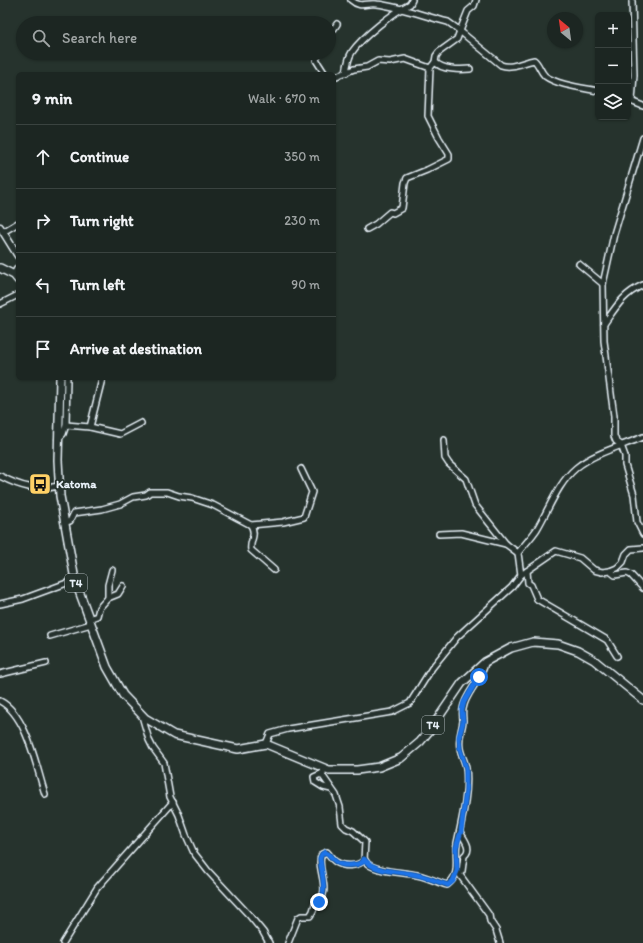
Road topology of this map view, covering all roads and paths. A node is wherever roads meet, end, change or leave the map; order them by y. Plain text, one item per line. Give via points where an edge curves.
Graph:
1 (351, 0) edge
2 (412, 0) edge
3 (476, 0) edge
4 (632, 0) edge
5 (401, 10) junction
6 (460, 31) junction
7 (316, 60) edge
8 (435, 62) junction
9 (430, 68) junction
10 (470, 69) dead end
11 (324, 72) edge
12 (346, 73) junction
13 (336, 76) edge
14 (631, 89) edge
15 (595, 90) edge
16 (631, 100) edge
17 (643, 106) edge
18 (643, 138) edge
19 (16, 224) edge
20 (367, 229) dead end
21 (2, 230) edge
22 (16, 253) edge
23 (579, 264) dead end
24 (0, 268) edge
25 (16, 277) edge
26 (603, 284) junction
27 (643, 285) edge
28 (16, 296) edge
29 (0, 304) edge
30 (604, 324) junction
31 (60, 380) edge
32 (67, 380) edge
33 (102, 380) edge
34 (141, 423) dead end
35 (66, 424) junction
36 (90, 427) junction
37 (643, 437) edge
38 (58, 439) junction
39 (444, 440) dead end
40 (621, 445) junction
41 (301, 469) dead end
42 (0, 476) edge
43 (59, 486) junction
44 (64, 523) junction
45 (251, 526) junction
46 (440, 534) dead end
47 (643, 534) edge
48 (506, 544) junction
49 (643, 548) edge
50 (518, 553) junction
51 (112, 570) dead end
52 (274, 570) dead end
53 (527, 571) junction
54 (610, 571) junction
55 (521, 575) junction
56 (75, 580) junction
57 (123, 586) dead end
58 (643, 588) edge
59 (108, 598) junction
60 (0, 604) edge
61 (90, 621) junction
62 (50, 636) dead end
63 (617, 656) dead end
64 (485, 662) junction
65 (46, 663) dead end
66 (0, 674) edge
67 (643, 700) edge
68 (0, 701) edge
69 (142, 715) junction
70 (266, 744) junction
71 (323, 771) junction
72 (331, 789) junction
73 (45, 794) dead end
74 (173, 802) junction
75 (460, 832) junction
76 (364, 859) junction
77 (457, 871) junction
78 (63, 943) edge
79 (269, 943) edge
80 (288, 943) edge
81 (500, 943) edge

1 - 5 street via 360,5 375,4
2 - 5 street
3 - 6 street
4 - 14 street via 634,56
5 - 6 street via 448,22
5 - 12 street via 374,30 353,51
6 - 8 street via 457,39 439,52
6 - 15 street via 501,65 514,66 534,60 546,76
7 - 11 street
8 - 9 street
8 - 10 street via 440,66
9 - 12 street via 401,59 390,62 378,60
9 - 20 street via 428,116 449,154 449,159 406,178 402,208 394,213 390,212
12 - 13 street
16 - 17 street
18 - 26 street via 614,234
19 - 21 street
21 - 22 main road
23 - 26 street
24 - 25 highway
26 - 30 street
27 - 30 street via 628,293 619,302
28 - 29 street
30 - 40 street via 614,436
31 - 38 highway, T4
32 - 35 street
33 - 36 street
34 - 36 street via 120,434
35 - 36 street
35 - 38 street via 63,434
37 - 40 street
38 - 43 highway, T4
39 - 48 street via 445,458 466,479 475,505
40 - 47 street via 633,490 637,522
40 - 50 street via 576,468 564,480 536,531
41 - 45 street via 312,492 304,517
42 - 43 street via 31,488
43 - 44 highway, T4
44 - 45 street via 70,521 74,513 102,509 150,492 160,492 210,503
44 - 56 highway, T4
45 - 52 street via 254,534 251,550
46 - 48 street via 461,533
48 - 50 street
49 - 54 street via 631,549 623,562
50 - 55 street
51 - 59 street
53 - 54 street via 556,551 580,558 594,570
53 - 55 street
53 - 63 street via 528,583 536,598 607,640
54 - 58 street via 615,575 631,575
55 - 70 street via 512,587 457,637 432,668 410,703 392,712 270,734
56 - 60 street via 24,600
56 - 61 highway, T4
57 - 59 street via 118,594
59 - 61 street via 99,608 97,616
61 - 62 street
61 - 69 highway, T4 via 107,667 123,695
64 - 67 highway, T4 via 511,648 532,642 558,644 594,660
64 - 71 highway, T4 via 462,683 420,742 401,758 379,767
64 - 75 street via 484,669 464,702 462,710 463,722 459,737 466,768 466,791
65 - 66 street
68 - 73 street via 7,704 20,721
69 - 70 highway, T4 via 174,735 238,749
69 - 74 street via 149,740 164,763
70 - 71 highway, T4
71 - 72 street via 324,779
71 - 72 street via 314,777 315,782
72 - 76 street via 339,805 342,824 365,842
74 - 78 street via 97,888
74 - 79 street via 197,858 243,908
75 - 77 street via 456,848
75 - 77 street via 467,844 468,853 462,862 463,870
76 - 77 street via 368,864 378,868 414,874 448,885 453,881
76 - 80 street via 353,866 338,863 329,853 323,853 320,858 322,899 316,903 310,916 298,918
77 - 81 street via 489,915

